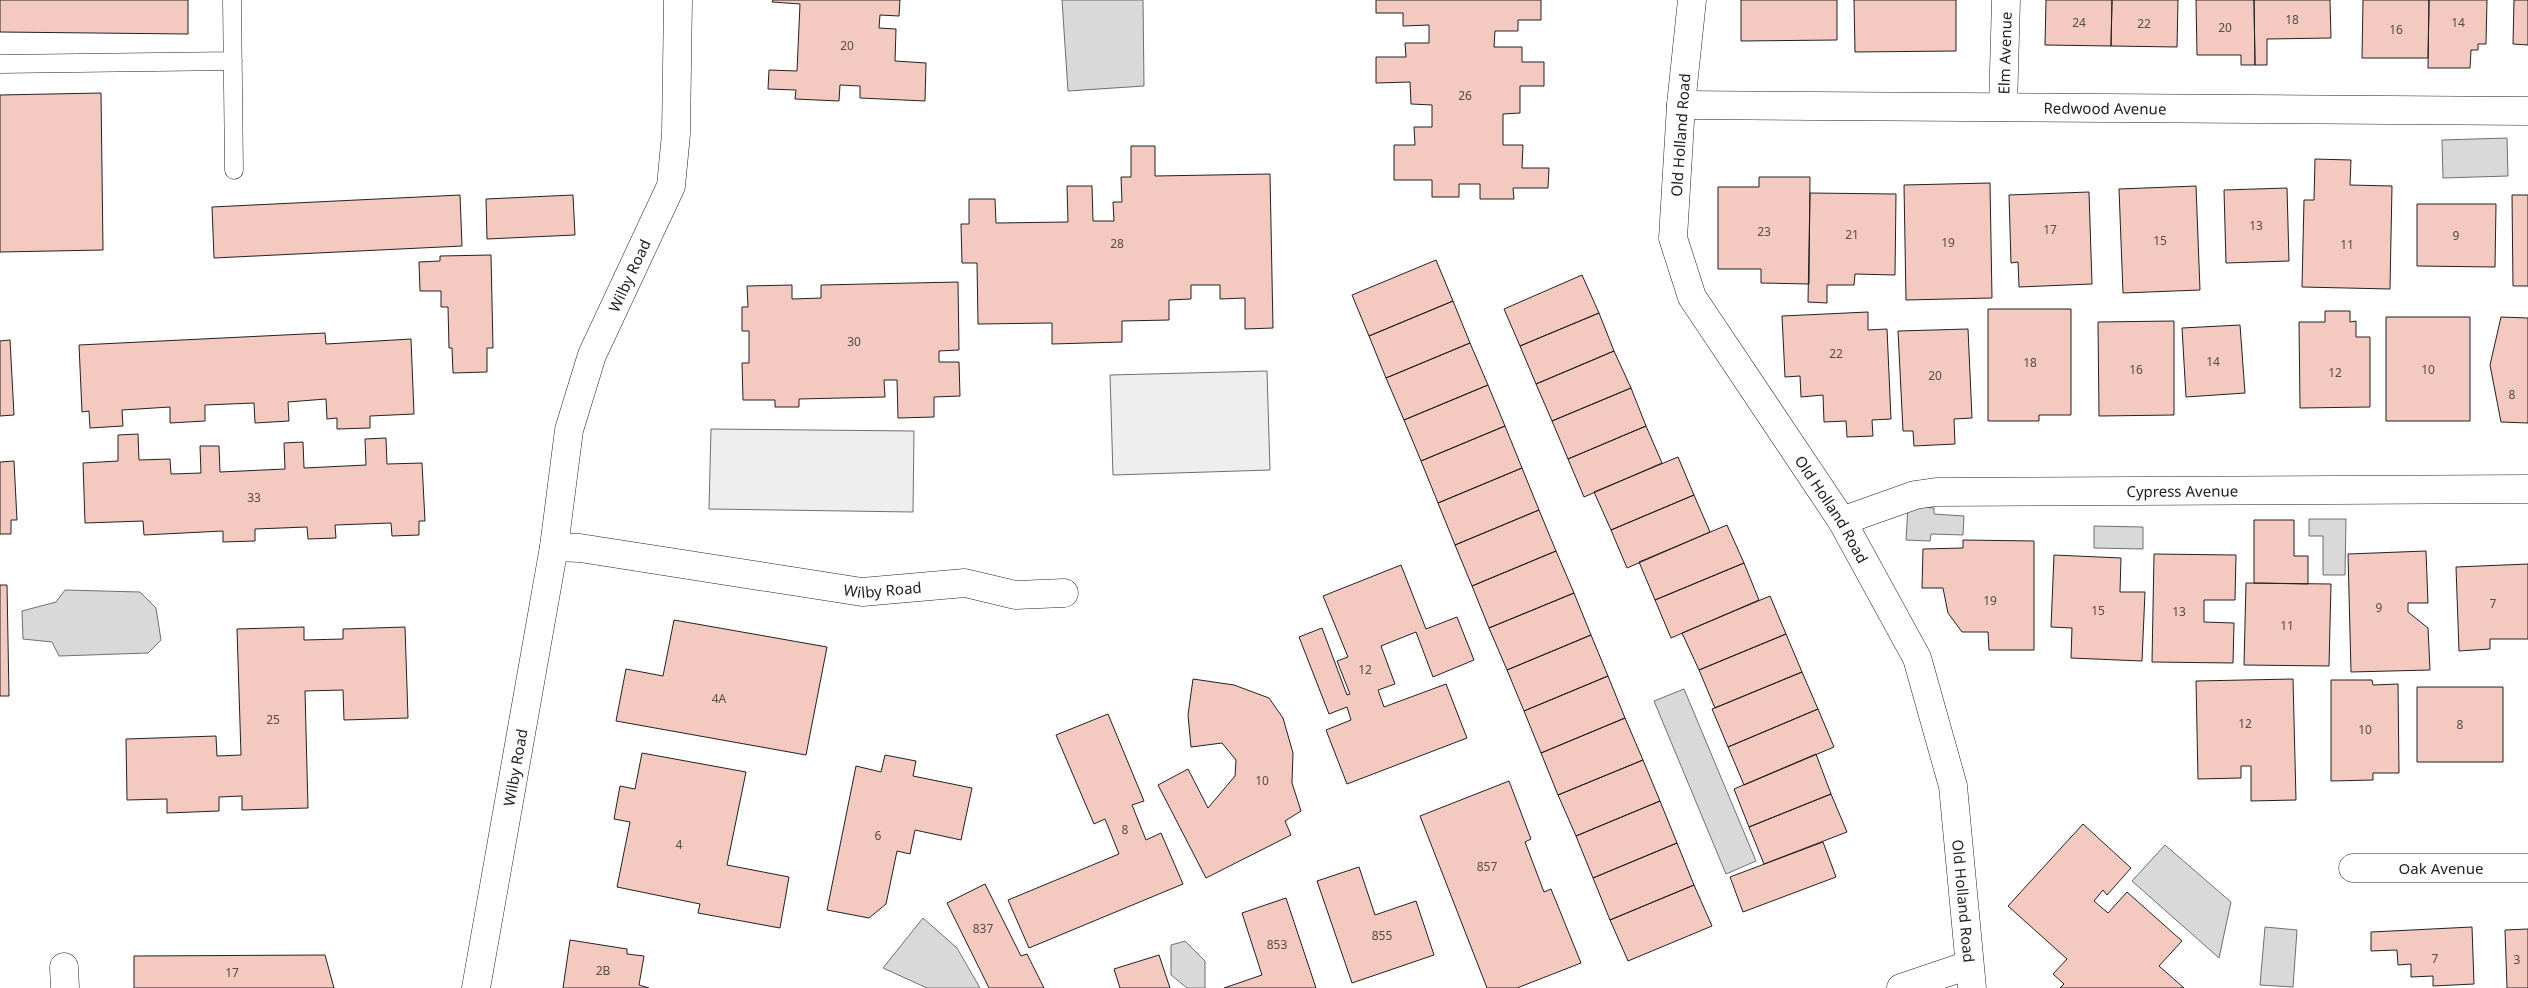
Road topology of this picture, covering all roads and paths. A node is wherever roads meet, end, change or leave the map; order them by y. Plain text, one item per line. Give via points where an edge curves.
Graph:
1 (232, 0) edge
2 (678, 0) edge
3 (1692, 0) edge
4 (2006, 0) edge
5 (233, 61) junction
6 (0, 64) edge
7 (1682, 105) junction
8 (2003, 107) junction
9 (2528, 111) edge
10 (234, 170) dead end
11 (2528, 489) edge
12 (1842, 521) junction
13 (554, 547) junction
14 (1064, 593) dead end
15 (2353, 868) dead end
16 (2528, 868) edge
17 (1970, 977) edge
18 (476, 988) edge
19 (1901, 988) edge

1 - 5 lane
2 - 13 street, Wilby Road via 676,134 671,186 582,381 569,430
3 - 7 street, Old Holland Road
4 - 8 street, Elm Avenue
5 - 6 lane
5 - 10 lane
7 - 8 street, Redwood Avenue
7 - 12 street, Old Holland Road via 1673,238 1692,297
8 - 9 street, Redwood Avenue
11 - 12 street, Cypress Avenue via 1936,492 1914,495
12 - 17 street, Old Holland Road via 1918,658 1953,786
13 - 14 street, Wilby Road via 580,548 862,592 965,583 1015,595
13 - 18 street, Wilby Road
15 - 16 street, Oak Avenue
17 - 19 street, Old Holland Road

